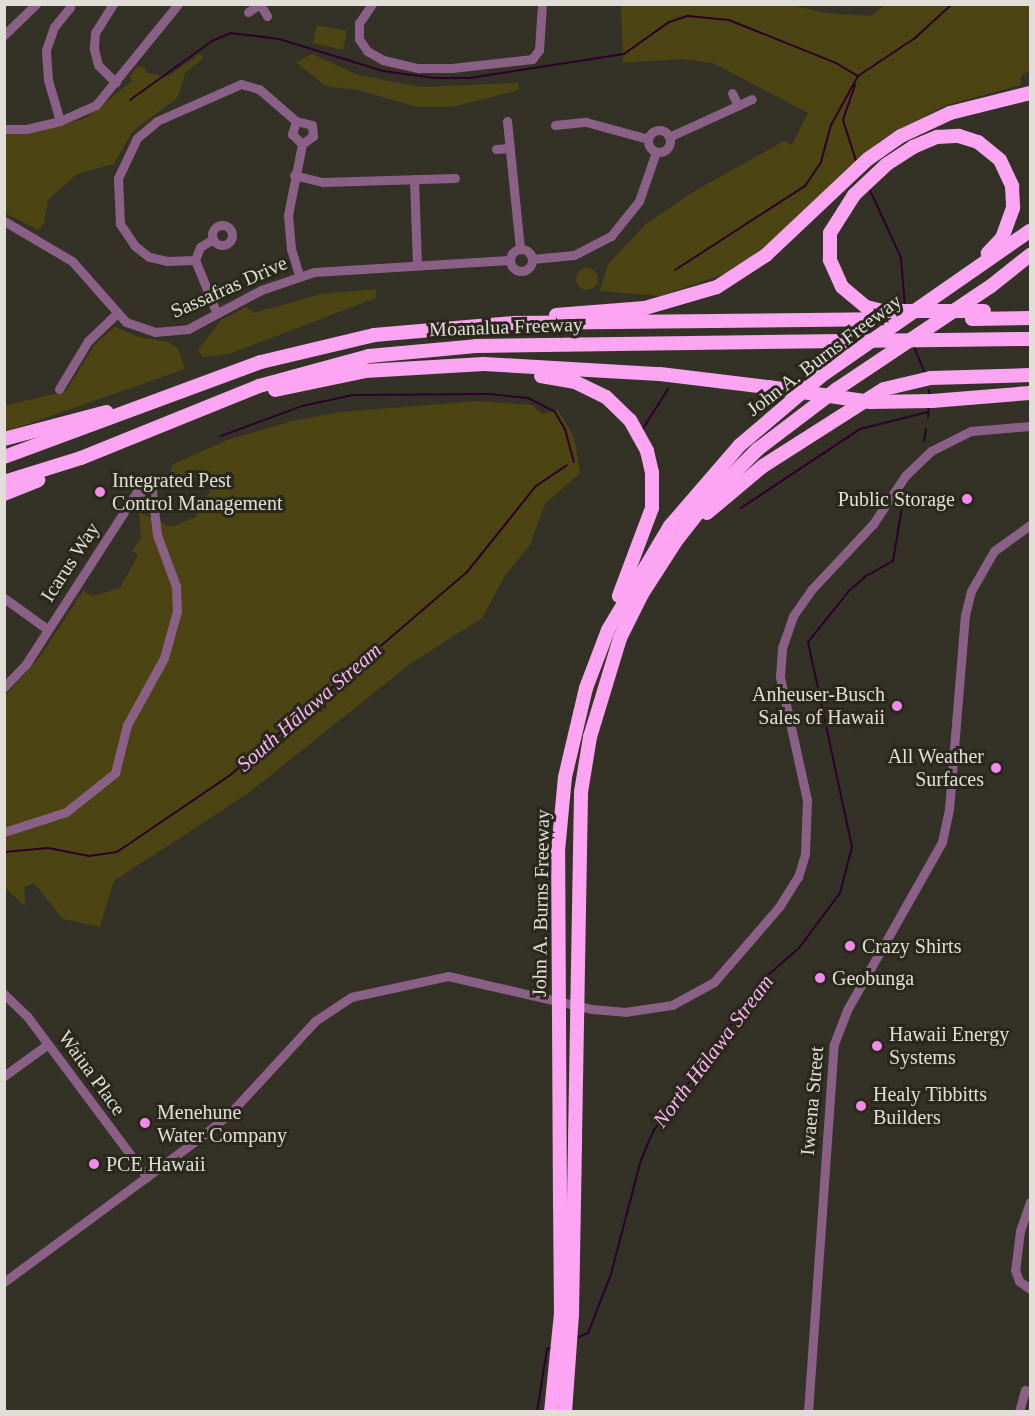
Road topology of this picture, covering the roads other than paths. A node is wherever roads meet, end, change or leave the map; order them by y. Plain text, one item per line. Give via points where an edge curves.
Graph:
1 (36, 4) edge
2 (113, 4) edge
3 (178, 4) edge
4 (372, 4) edge
5 (542, 4) edge
6 (70, 7) dead end
7 (248, 12) dead end
8 (267, 16) dead end
9 (4, 35) edge
10 (117, 83) junction
11 (732, 93) dead end
12 (1030, 93) edge
13 (752, 99) dead end
14 (738, 106) junction
15 (60, 121) junction
16 (507, 121) dead end
17 (296, 122) junction
18 (555, 125) dead end
19 (4, 129) edge
20 (669, 137) junction
21 (648, 139) junction
22 (302, 144) junction
23 (510, 148) junction
24 (496, 149) dead end
25 (656, 152) junction
26 (294, 174) junction
27 (455, 178) dead end
28 (414, 180) junction
29 (4, 221) edge
30 (1030, 231) edge
31 (213, 239) dead end
32 (520, 249) junction
33 (1030, 255) edge
34 (532, 259) junction
35 (195, 260) junction
36 (509, 260) junction
37 (1030, 262) edge
38 (417, 264) junction
39 (299, 275) junction
40 (991, 286) junction
41 (923, 305) junction
42 (116, 314) junction
43 (217, 314) junction
44 (878, 315) junction
45 (1030, 316) edge
46 (452, 326) junction
47 (1030, 339) edge
48 (365, 371) junction
49 (1030, 375) edge
50 (220, 376) junction
51 (59, 389) dead end
52 (1030, 393) edge
53 (1030, 426) edge
54 (145, 432) junction
55 (4, 439) edge
56 (4, 457) edge
57 (81, 458) junction
58 (4, 482) edge
59 (4, 494) edge
60 (1030, 525) edge
61 (656, 570) junction
62 (4, 598) edge
63 (47, 629) junction
64 (608, 630) junction
65 (4, 687) edge
66 (4, 832) edge
67 (4, 994) edge
68 (48, 1044) junction
69 (4, 1076) edge
70 (147, 1178) junction
71 (1030, 1202) edge
72 (4, 1282) edge
73 (1030, 1288) edge
74 (1024, 1390) dead end
75 (551, 1412) edge
76 (565, 1412) edge
77 (808, 1412) edge
78 (1019, 1412) edge

1 - 9 street
2 - 10 street via 95,33 94,49 98,65
3 - 10 street
4 - 5 street via 359,23 363,46 383,60 419,68 483,67 532,59 539,50
6 - 15 street via 54,27 46,50 48,80
7 - 8 street via 260,4
10 - 15 street via 96,105
11 - 14 street
12 - 46 highway via 932,120 868,159 766,255 733,278 699,294 638,309
13 - 14 street, Sassafras Drive
14 - 20 street, Sassafras Drive
15 - 19 street via 26,129
16 - 23 street
17 - 22 street via 292,134
17 - 22 street via 306,121 314,129 311,140
17 - 35 street via 260,89 241,84 157,121 131,144 118,178 118,213 123,229 140,251 155,260
18 - 21 street, Sassafras Drive via 586,122
20 - 21 street, Sassafras Drive via 658,130
20 - 25 street, Sassafras Drive via 666,149
21 - 25 street
22 - 26 street
23 - 24 street
23 - 32 street
25 - 34 street, Sassafras Drive via 639,201 611,236 574,255
26 - 28 street via 323,182
26 - 39 street via 289,226
27 - 28 street
28 - 38 street
29 - 42 street, Sassafras Drive via 72,261
30 - 41 highway, John A. Burns Freeway
31 - 35 street via 200,248
32 - 34 street
32 - 36 street
33 - 40 highway, John A. Burns Freeway
34 - 36 street, Sassafras Drive via 530,266 521,271 512,267
35 - 43 street
36 - 38 street, Sassafras Drive
37 - 40 highway
38 - 39 street, Sassafras Drive
39 - 43 street, Sassafras Drive
40 - 61 highway, John A. Burns Freeway, bridge via 916,334 758,449 712,495
41 - 44 highway via 1002,238 1013,208 1009,177 1000,160 986,147 949,135 913,147 877,173 854,195 833,226 830,260 837,279 849,296
41 - 64 highway, John A. Burns Freeway via 791,399 715,470 670,526
42 - 43 street, Sassafras Drive via 133,326 172,333
42 - 51 street via 88,341
44 - 45 highway, Moanalua Freeway via 972,319
44 - 45 highway, bridge via 984,311
44 - 46 highway, Moanalua Freeway
46 - 50 highway, Moanalua Freeway via 342,340
47 - 54 highway, Moanalua Freeway, bridge via 487,345 400,352 296,374
48 - 52 highway, bridge via 484,364 660,374 870,402
48 - 54 highway via 277,389
48 - 64 highway via 460,368 554,377 586,386 615,404 637,430 647,452 652,473 652,508
49 - 61 highway via 931,378 884,389 863,399 741,482
50 - 55 highway via 69,424
50 - 56 highway, Moanalua Freeway
53 - 70 street via 971,431 931,451 905,476 873,524 811,590 790,623 780,677 807,800 805,854 798,877 779,907 714,982 672,1005 625,1012 592,1009 447,976 361,993 324,1013 233,1110
54 - 57 highway, Moanalua Freeway
57 - 58 highway, Moanalua Freeway
57 - 59 highway
60 - 77 street, Iwaena Street via 994,551 970,591 942,842 847,1010 834,1044
61 - 76 highway, John A. Burns Freeway, bridge via 620,638 590,737 581,792 572,1316
62 - 63 street
63 - 65 street, Icarus Way via 26,664
63 - 66 street, Icarus Way via 137,492 152,491 157,535 176,586 177,611 164,658 127,726 115,773 66,812
64 - 75 highway, John A. Burns Freeway, bridge via 586,688 565,777 558,851 561,1314
67 - 68 street, Waiua Place
68 - 69 street
68 - 70 street, Waiua Place
70 - 72 street
71 - 73 street via 1020,1231 1016,1270 1019,1281
74 - 78 street

